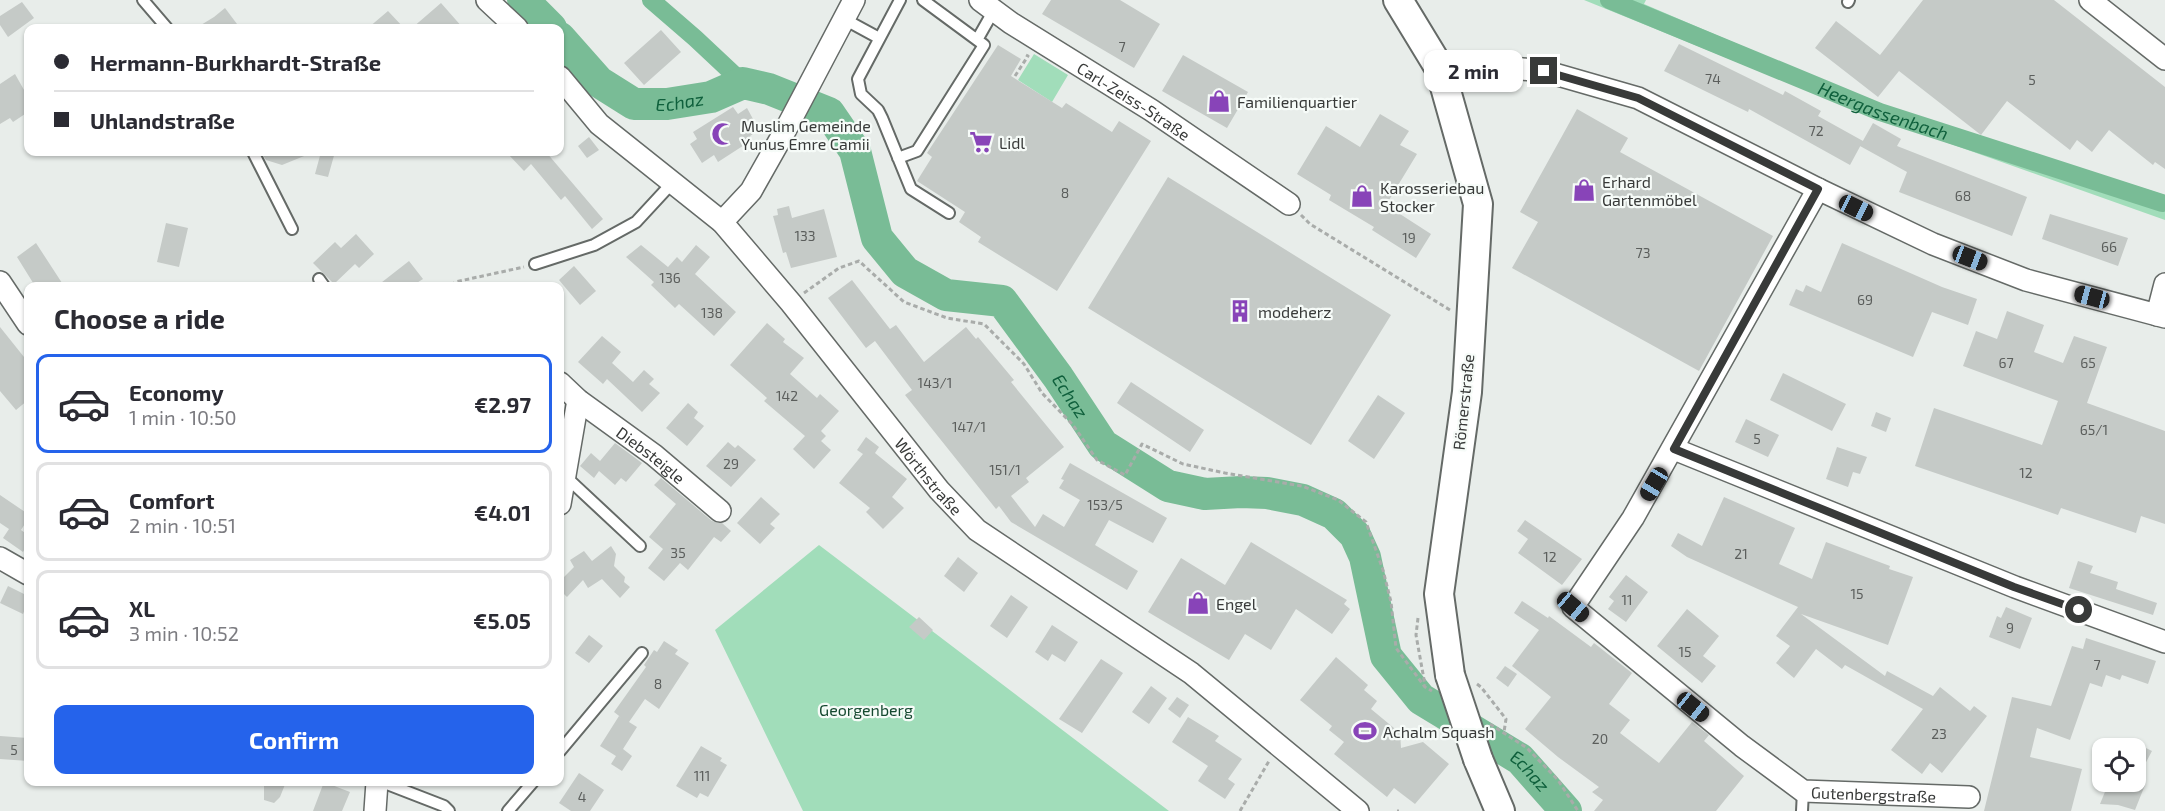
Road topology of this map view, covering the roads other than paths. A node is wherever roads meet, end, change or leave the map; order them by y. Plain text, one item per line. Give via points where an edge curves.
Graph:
1 (143, 0) edge
2 (487, 0) edge
3 (854, 0) edge
4 (900, 0) edge
5 (923, 0) edge
6 (1398, 0) edge
7 (2090, 0) edge
8 (987, 5) edge
9 (844, 19) junction
10 (164, 24) edge
11 (513, 24) edge
12 (879, 38) junction
13 (977, 40) junction
14 (2165, 59) edge
15 (1440, 69) junction
16 (564, 82) edge
17 (255, 156) edge
18 (898, 158) junction
19 (673, 182) junction
20 (1818, 189) junction
21 (1289, 204) road end
22 (949, 213) dead end
23 (722, 222) junction
24 (292, 229) dead end
25 (535, 264) road end
26 (0, 282) edge
27 (2165, 284) edge
28 (2161, 316) edge
29 (24, 318) edge
30 (564, 386) edge
31 (578, 400) junction
32 (1674, 449) junction
33 (564, 476) joint
34 (720, 511) dead end
35 (640, 546) dead end
36 (0, 558) edge
37 (24, 572) edge
38 (2165, 642) edge
39 (642, 654) dead end
40 (564, 746) edge
41 (379, 786) edge
42 (390, 786) edge
43 (530, 786) edge
44 (1969, 797) dead end
45 (1802, 801) edge
46 (375, 811) edge
47 (449, 811) edge
48 (508, 811) edge
49 (1358, 811) edge
50 (1500, 811) edge

1 - 10 lane
2 - 11 street
3 - 9 street
4 - 12 lane
5 - 13 lane
6 - 15 main road, Römerstraße
7 - 14 street
8 - 13 lane
8 - 21 street, Carl-Zeiss-Straße
9 - 12 lane
9 - 23 street via 751,191
12 - 18 lane via 861,71 858,87 878,110
13 - 18 lane via 984,45 916,151
15 - 20 street via 1490,66 1544,71 1638,98
15 - 50 main road, Römerstraße, bridge via 1478,204 1467,392 1439,594 1446,684
16 - 19 street, Wörthstraße via 599,124
17 - 24 lane
18 - 22 lane via 911,189
19 - 23 street, Wörthstraße
19 - 25 lane via 636,222 594,245
20 - 28 street via 1933,244 2026,280
20 - 32 street, Gutenbergstraße
23 - 49 street, Wörthstraße via 939,490 977,530 1191,673
26 - 29 street
27 - 28 street
30 - 31 street, Diebsteigle
31 - 33 street
31 - 34 street, Diebsteigle via 654,455
32 - 38 street via 2014,587
32 - 45 street, Gutenbergstraße via 1573,607
33 - 35 lane
36 - 37 street
39 - 40 lane
41 - 46 street
42 - 47 lane
43 - 48 lane
44 - 45 street, Gutenbergstraße

